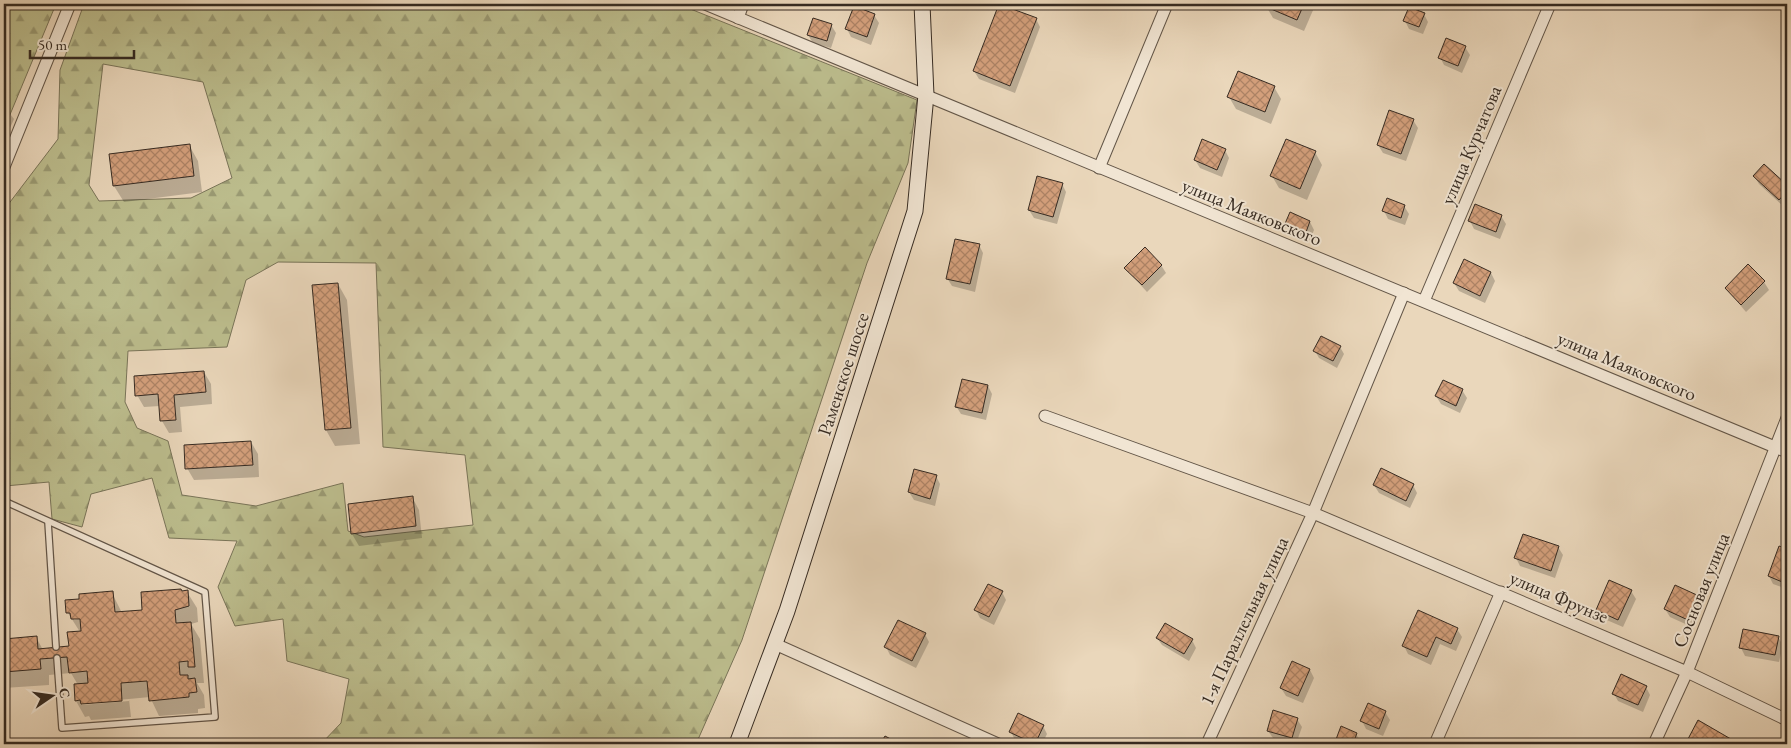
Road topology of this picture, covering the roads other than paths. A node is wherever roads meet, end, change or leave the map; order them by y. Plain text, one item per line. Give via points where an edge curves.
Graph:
1 (70, 4) edge
2 (705, 4) edge
3 (743, 4) edge
4 (922, 4) edge
5 (1167, 4) edge
6 (1550, 4) edge
7 (738, 18) junction
8 (926, 95) junction
9 (4, 167) edge
10 (1099, 168) junction
11 (1404, 293) junction
12 (1424, 301) junction
13 (1045, 416) dead end
14 (1787, 418) edge
15 (1776, 447) junction
16 (1787, 452) edge
17 (4, 501) edge
18 (1313, 513) junction
19 (48, 522) junction
20 (1501, 592) junction
21 (775, 644) junction
22 (56, 647) dead end
23 (57, 658) dead end
24 (1687, 672) junction
25 (1787, 720) edge
26 (737, 744) edge
27 (998, 744) edge
28 (1207, 744) edge
29 (1435, 744) edge
30 (1654, 744) edge

1 - 9 street
2 - 7 street, улица Маяковского
3 - 7 street
4 - 8 main road, Раменское шоссе
5 - 10 street
6 - 12 street, улица Курчатова
7 - 8 street, улица Маяковского
8 - 10 street, улица Маяковского
8 - 21 main road, Раменское шоссе via 915,211
10 - 11 street, улица Маяковского
11 - 12 street, улица Маяковского
11 - 18 street
12 - 15 street, улица Маяковского
13 - 18 street, улица Фрунзе
14 - 15 street, Сосновая улица
15 - 16 street, улица Маяковского
15 - 24 street, Сосновая улица
17 - 19 lane
18 - 20 street, улица Фрунзе
18 - 28 street, 1-я Параллельная улица
19 - 22 lane
19 - 23 lane via 205,592 215,717 62,728
20 - 24 street, улица Фрунзе
20 - 29 street
21 - 26 main road, Раменское шоссе
21 - 27 street
24 - 25 street, улица Фрунзе
24 - 30 street, Сосновая улица

